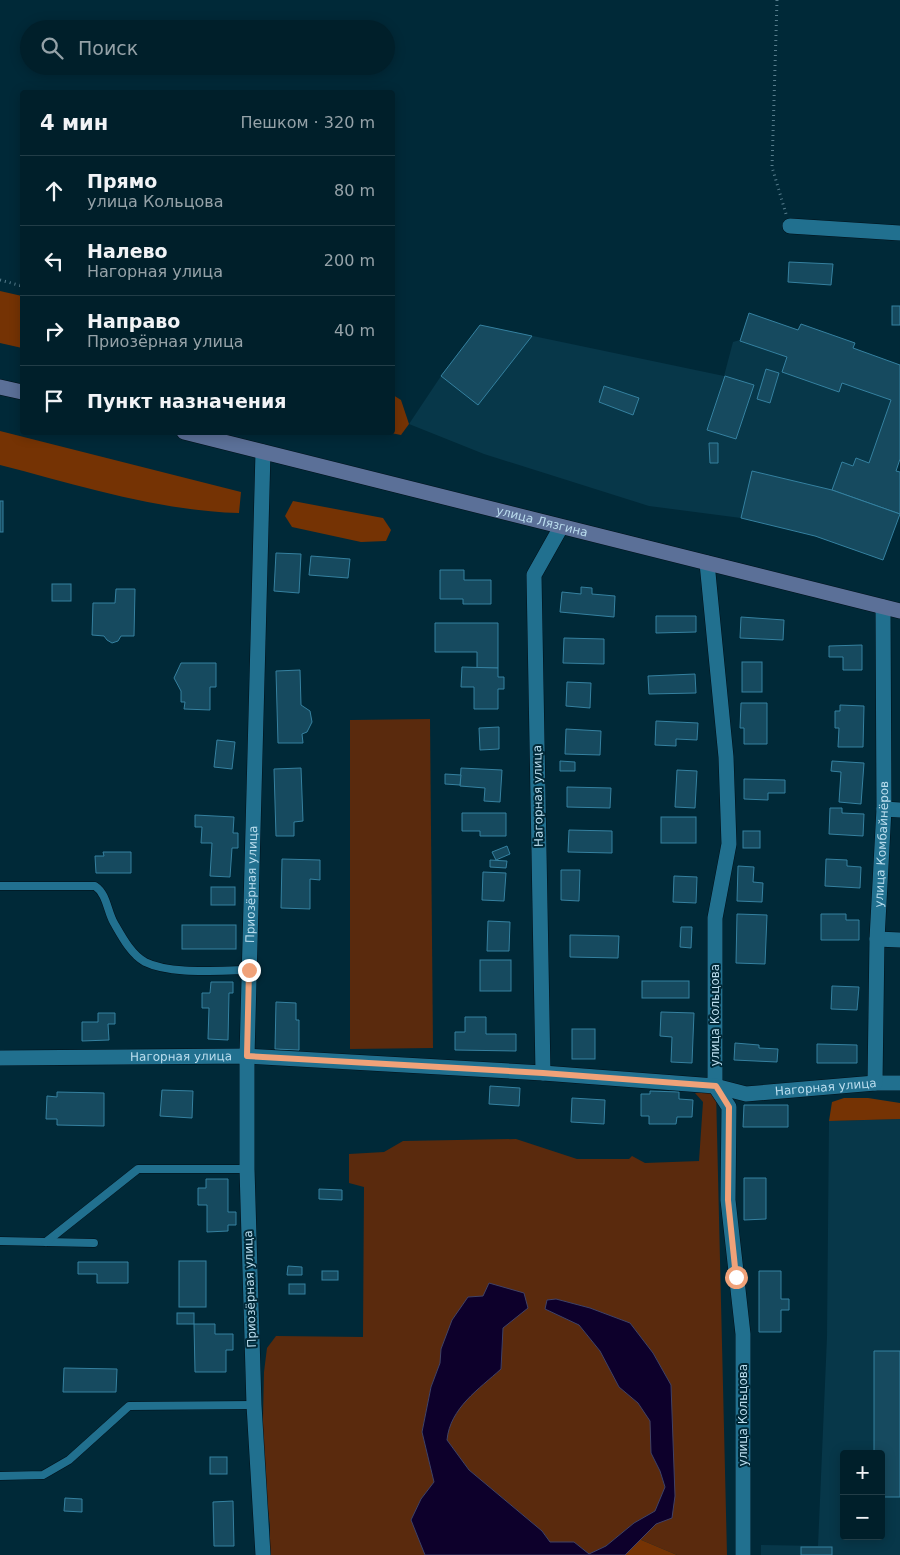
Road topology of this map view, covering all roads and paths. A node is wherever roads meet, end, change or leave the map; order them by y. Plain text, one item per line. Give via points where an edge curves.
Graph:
1 (777, 0) edge
2 (790, 226) joint
3 (900, 233) edge
4 (0, 280) edge
5 (20, 285) edge
6 (0, 387) edge
7 (20, 392) edge
8 (196, 435) edge
9 (263, 452) junction
10 (561, 526) junction
11 (707, 563) junction
12 (883, 607) junction
13 (900, 611) edge
14 (884, 809) junction
15 (900, 810) edge
16 (0, 886) edge
17 (877, 939) junction
18 (900, 940) edge
19 (249, 970) junction
20 (247, 1056) junction
21 (0, 1058) edge
22 (543, 1073) junction
23 (874, 1083) junction
24 (900, 1083) edge
25 (716, 1086) junction
26 (247, 1169) junction
27 (0, 1241) edge
28 (46, 1242) junction
29 (94, 1243) dead end
30 (254, 1404) junction
31 (0, 1476) edge
32 (263, 1555) edge
33 (743, 1555) edge

1 - 2 path via 772,167
2 - 3 street
4 - 5 path
6 - 7 main road
8 - 9 main road, улица Лязгина
9 - 10 main road, улица Лязгина
9 - 19 street, Приозёрная улица
10 - 11 main road, улица Лязгина
10 - 22 street, Нагорная улица via 534,575
11 - 12 main road, улица Лязгина
11 - 25 street, улица Кольцова via 726,757 729,844 715,918
12 - 13 main road, улица Лязгина
12 - 14 street, улица Комбайнёров
14 - 15 street
14 - 17 street, улица Комбайнёров
16 - 19 lane via 95,886 101,890 113,922 132,951 145,962 194,970
17 - 18 street
17 - 23 street, улица Комбайнёров
19 - 20 street, Приозёрная улица
20 - 21 street, Нагорная улица
20 - 22 street, Нагорная улица
20 - 26 street, Приозёрная улица
22 - 25 street, Нагорная улица
23 - 24 street, Нагорная улица
23 - 25 street, Нагорная улица via 746,1094
25 - 33 street, улица Кольцова via 729,1107 728,1200 743,1334
26 - 28 lane via 138,1169
26 - 30 street, Приозёрная улица
27 - 28 lane
28 - 29 lane
30 - 31 lane via 129,1406 69,1460 43,1475
30 - 32 street, Приозёрная улица

